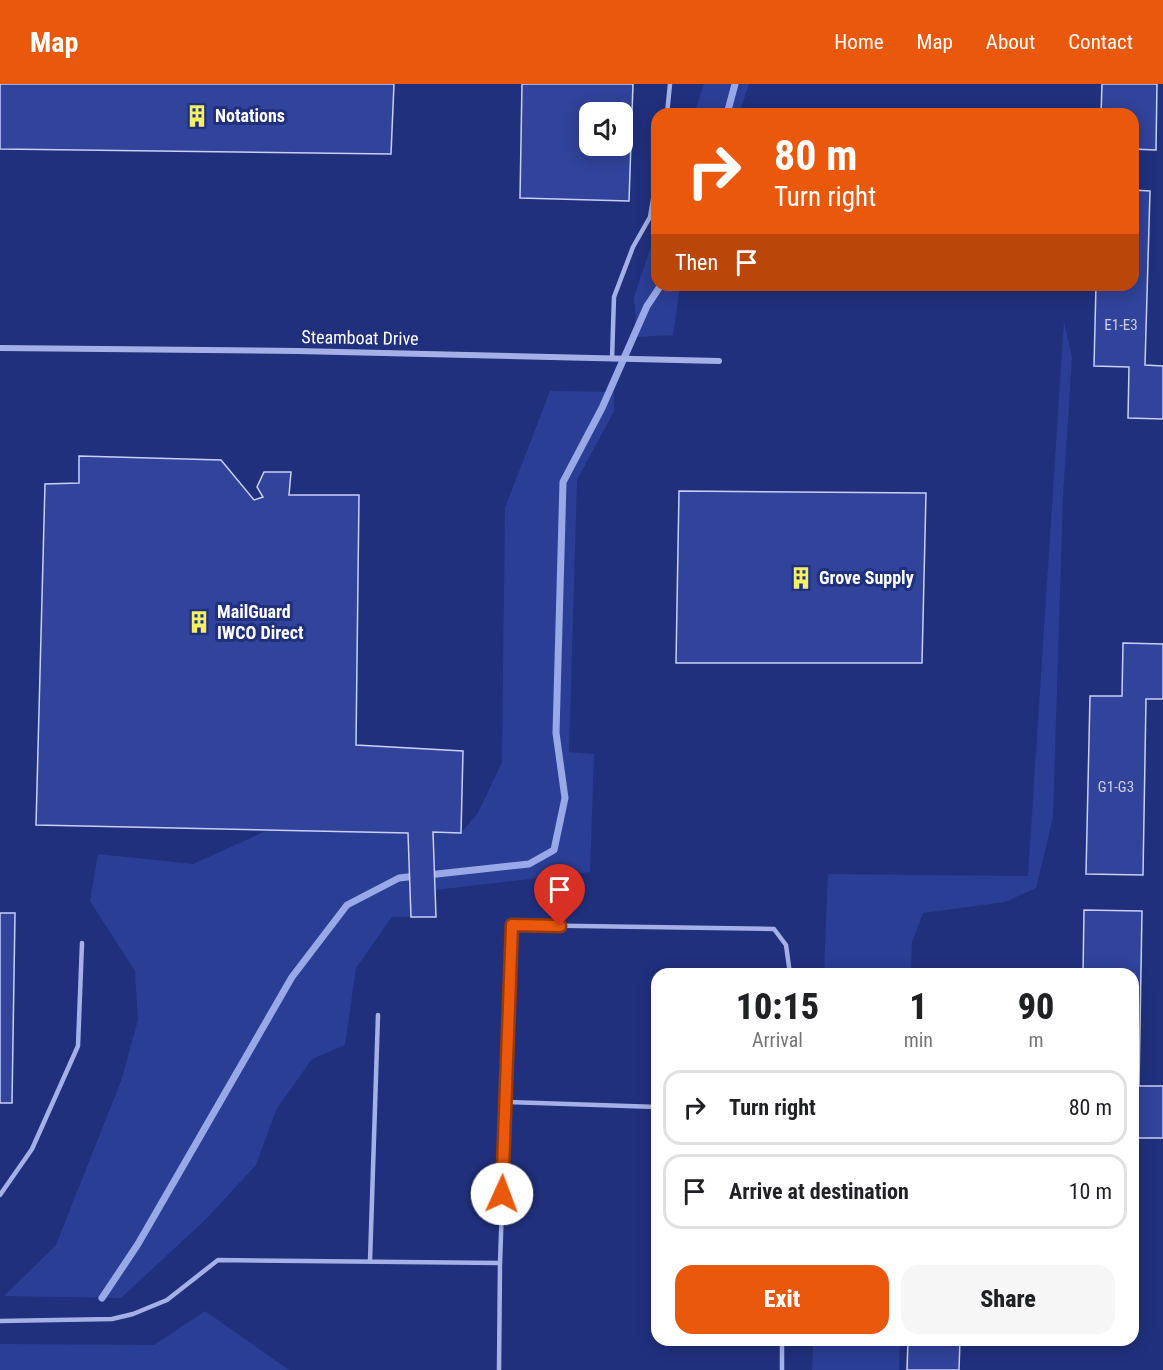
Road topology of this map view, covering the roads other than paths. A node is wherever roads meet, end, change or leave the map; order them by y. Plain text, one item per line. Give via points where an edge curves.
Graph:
1 (670, 84) edge
2 (668, 108) edge
3 (651, 212) edge
4 (0, 348) edge
5 (612, 359) junction
6 (719, 361) dead end
7 (82, 943) dead end
8 (789, 968) edge
9 (378, 1015) dead end
10 (506, 1102) junction
11 (651, 1107) edge
12 (0, 1195) edge
13 (370, 1262) junction
14 (500, 1263) junction
15 (0, 1321) edge
16 (782, 1346) edge
17 (499, 1370) edge
18 (782, 1370) edge

1 - 2 lane
3 - 5 lane via 614,297
4 - 5 street, Steamboat Drive
5 - 6 street, Steamboat Drive
7 - 12 lane via 78,1046 32,1149
8 - 10 lane via 786,945 774,929 512,925
9 - 13 lane
10 - 11 lane
10 - 14 lane
13 - 14 lane
13 - 15 lane via 218,1260 167,1300 133,1314 112,1319
14 - 17 lane
16 - 18 lane

